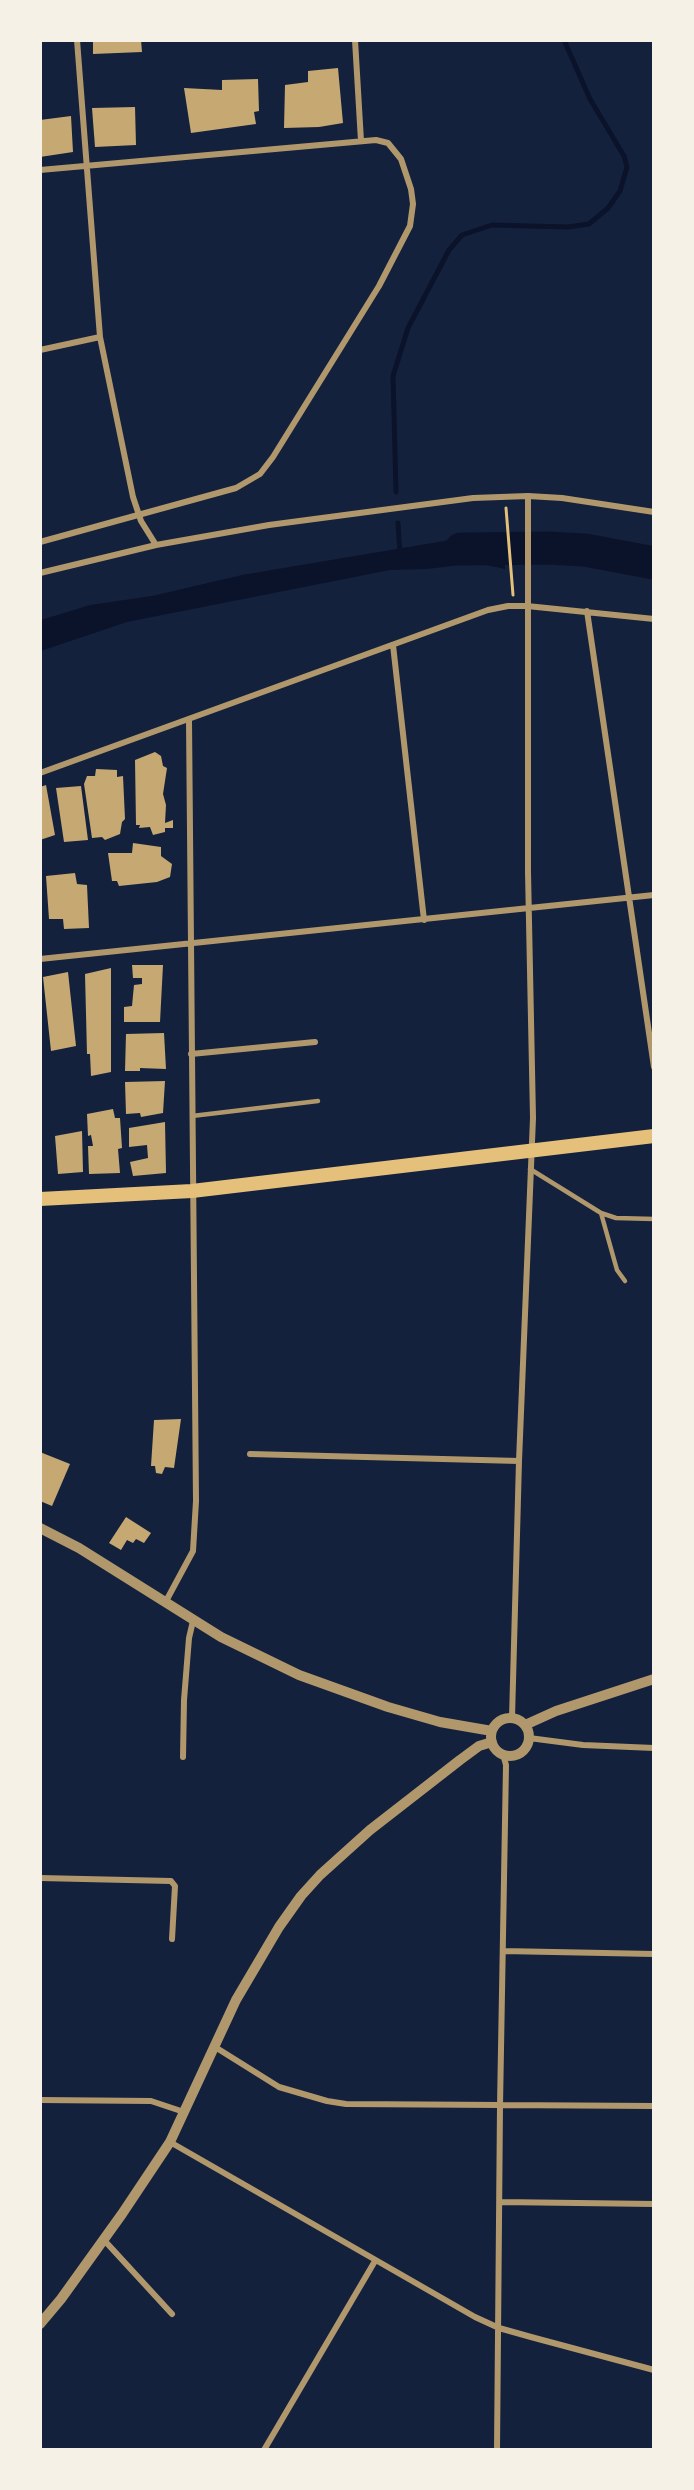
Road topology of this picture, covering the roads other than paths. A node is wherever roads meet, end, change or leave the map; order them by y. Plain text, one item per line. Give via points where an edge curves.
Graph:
1 (77, 40) edge
2 (355, 40) edge
3 (361, 141) junction
4 (86, 166) junction
5 (40, 170) edge
6 (100, 337) junction
7 (40, 350) edge
8 (528, 500) junction
9 (654, 512) edge
10 (138, 516) junction
11 (40, 542) edge
12 (156, 545) junction
13 (40, 573) edge
14 (527, 606) junction
15 (587, 611) junction
16 (654, 619) edge
17 (393, 645) junction
18 (189, 720) junction
19 (40, 773) edge
20 (654, 896) edge
21 (629, 898) junction
22 (529, 909) junction
23 (424, 920) junction
24 (192, 945) junction
25 (40, 959) edge
26 (315, 1042) dead end
27 (191, 1054) junction
28 (654, 1067) edge
29 (318, 1101) dead end
30 (191, 1116) junction
31 (654, 1136) edge
32 (530, 1152) junction
33 (530, 1169) junction
34 (192, 1191) junction
35 (40, 1199) edge
36 (602, 1213) junction
37 (654, 1219) edge
38 (625, 1281) dead end
39 (250, 1454) dead end
40 (519, 1461) junction
41 (40, 1528) edge
42 (165, 1604) junction
43 (193, 1621) junction
44 (654, 1679) edge
45 (512, 1718) junction
46 (525, 1725) junction
47 (492, 1736) junction
48 (529, 1738) junction
49 (654, 1748) edge
50 (503, 1754) junction
51 (183, 1757) dead end
52 (40, 1878) edge
53 (172, 1938) dead end
54 (502, 1951) junction
55 (654, 1954) edge
56 (215, 2047) junction
57 (40, 2100) edge
58 (500, 2106) junction
59 (654, 2106) edge
60 (184, 2112) junction
61 (170, 2142) junction
62 (500, 2202) junction
63 (654, 2204) edge
64 (104, 2241) junction
65 (375, 2261) junction
66 (172, 2314) dead end
67 (40, 2324) edge
68 (499, 2328) junction
69 (654, 2370) edge
70 (264, 2450) edge
71 (498, 2450) edge

1 - 4 street
2 - 3 street
3 - 4 street
3 - 10 street via 381,140 394,149 407,173 413,204 410,226 371,300 260,474 236,488
4 - 5 street
4 - 6 street
6 - 7 street
6 - 10 street
8 - 9 street via 573,499
8 - 12 street via 473,498 269,525
8 - 14 street
10 - 11 street
10 - 12 street
12 - 13 street
14 - 15 street
14 - 17 street via 488,609
14 - 22 street
15 - 16 street
15 - 21 street
17 - 18 street
17 - 23 street
18 - 19 street
18 - 24 street
20 - 21 street
21 - 22 street
21 - 28 street
22 - 23 street
22 - 32 street via 533,1108
23 - 24 street
24 - 25 street
24 - 27 street
26 - 27 street
27 - 30 street
29 - 30 lane
30 - 34 street
31 - 32 main road
32 - 33 street
32 - 34 main road
33 - 36 lane
33 - 40 street
34 - 35 main road
34 - 42 street via 195,1538 193,1551
36 - 37 lane via 616,1218
36 - 38 lane via 614,1261
39 - 40 street
40 - 45 street
41 - 42 street via 79,1548
42 - 43 street
43 - 47 street via 329,1688
43 - 51 street via 184,1700
44 - 46 street
45 - 46 street
45 - 47 street via 498,1722
46 - 48 street
47 - 50 street
47 - 56 street via 386,1818 314,1882 256,1963
48 - 49 street
48 - 50 street via 520,1752
50 - 54 street via 506,1765
52 - 53 street via 171,1881 176,1886
54 - 55 street
54 - 58 street
56 - 58 street via 279,2087 327,2101 360,2105
56 - 60 street
57 - 60 street via 151,2101
58 - 59 street
58 - 62 street
60 - 61 street
61 - 64 street
61 - 65 street
62 - 63 street
62 - 68 street
64 - 66 street
64 - 67 street
65 - 68 street
65 - 70 street
68 - 69 street
68 - 71 street

